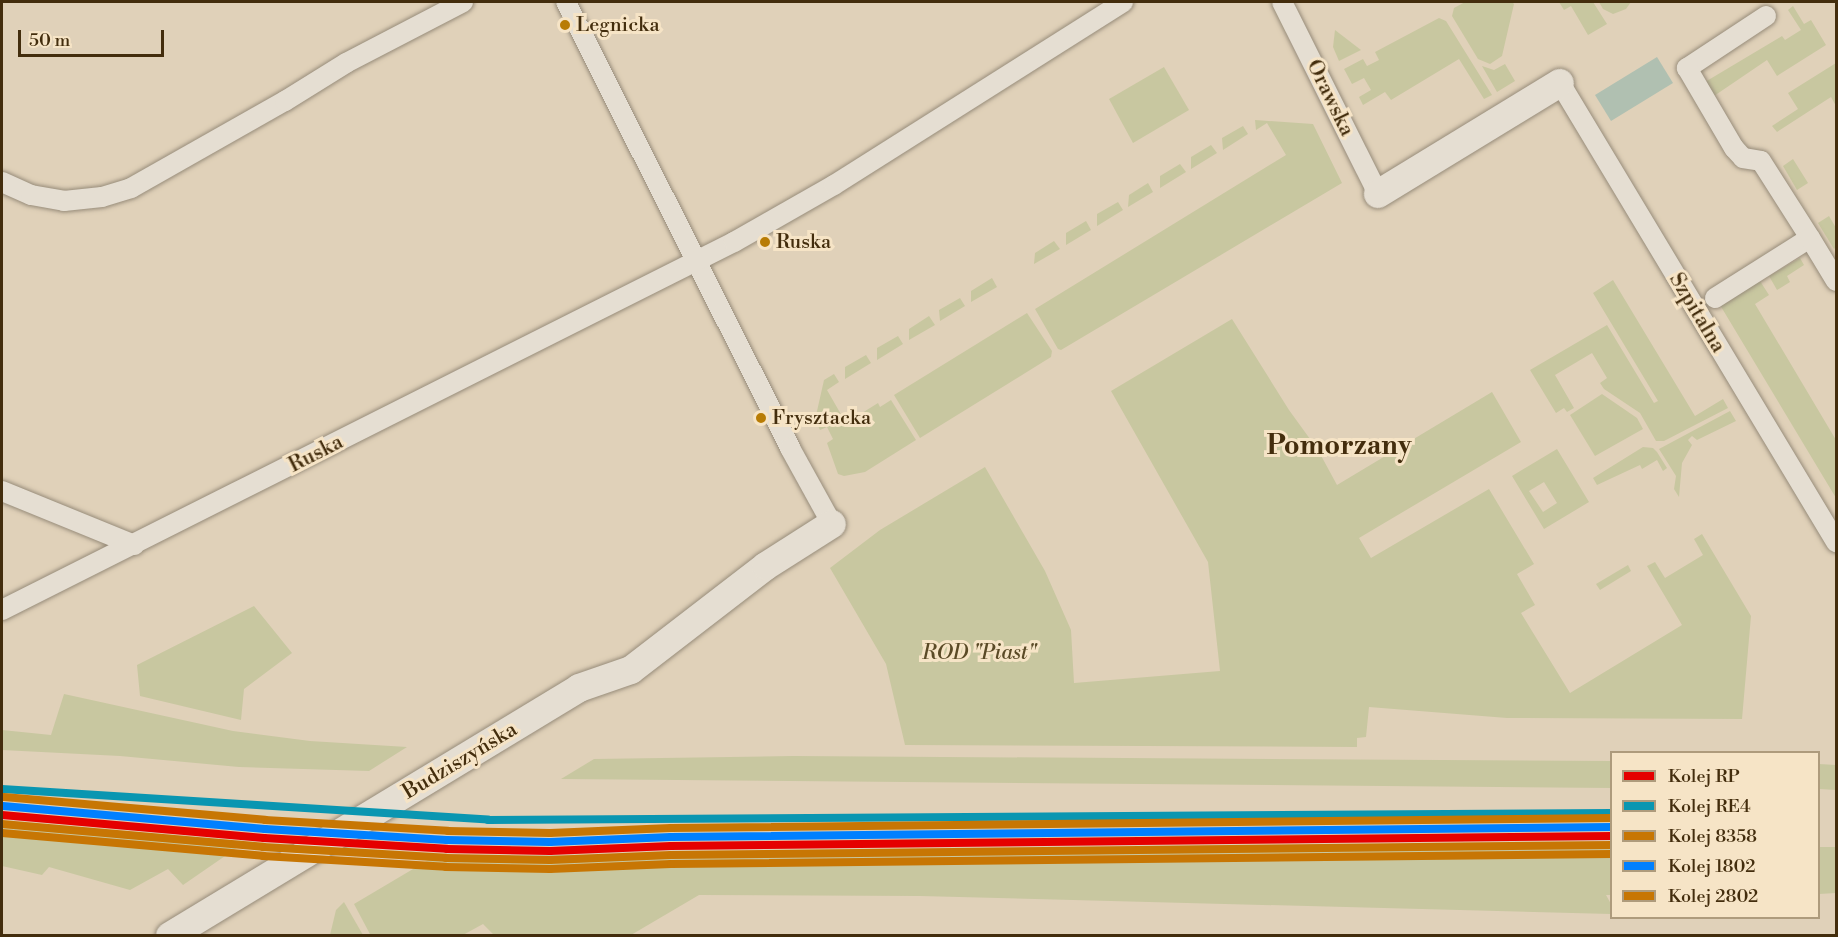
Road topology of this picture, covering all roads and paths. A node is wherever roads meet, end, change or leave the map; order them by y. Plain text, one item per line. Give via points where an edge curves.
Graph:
1 (463, 2) edge
2 (566, 2) edge
3 (1123, 2) edge
4 (1282, 2) edge
5 (1766, 16) dead end
6 (1560, 83) joint
7 (2, 182) edge
8 (1378, 194) joint
9 (1810, 238) junction
10 (696, 262) junction
11 (1836, 281) edge
12 (1715, 298) dead end
13 (2, 490) edge
14 (832, 524) joint
15 (1836, 542) edge
16 (134, 545) junction
17 (2, 610) edge
18 (170, 936) edge

1 - 7 street via 346,63 131,188 102,197 64,201 31,195
2 - 10 street
3 - 10 street, Ruska via 850,175
4 - 8 street, Orawska
5 - 9 street via 1687,68 1734,148 1743,158 1761,160
6 - 8 street
6 - 15 street, Szpitalna
9 - 11 street
9 - 12 street
10 - 14 street
10 - 16 street, Ruska
13 - 16 street
14 - 18 street, Budziszyńska via 766,566 631,670 579,688
16 - 17 street, Ruska

